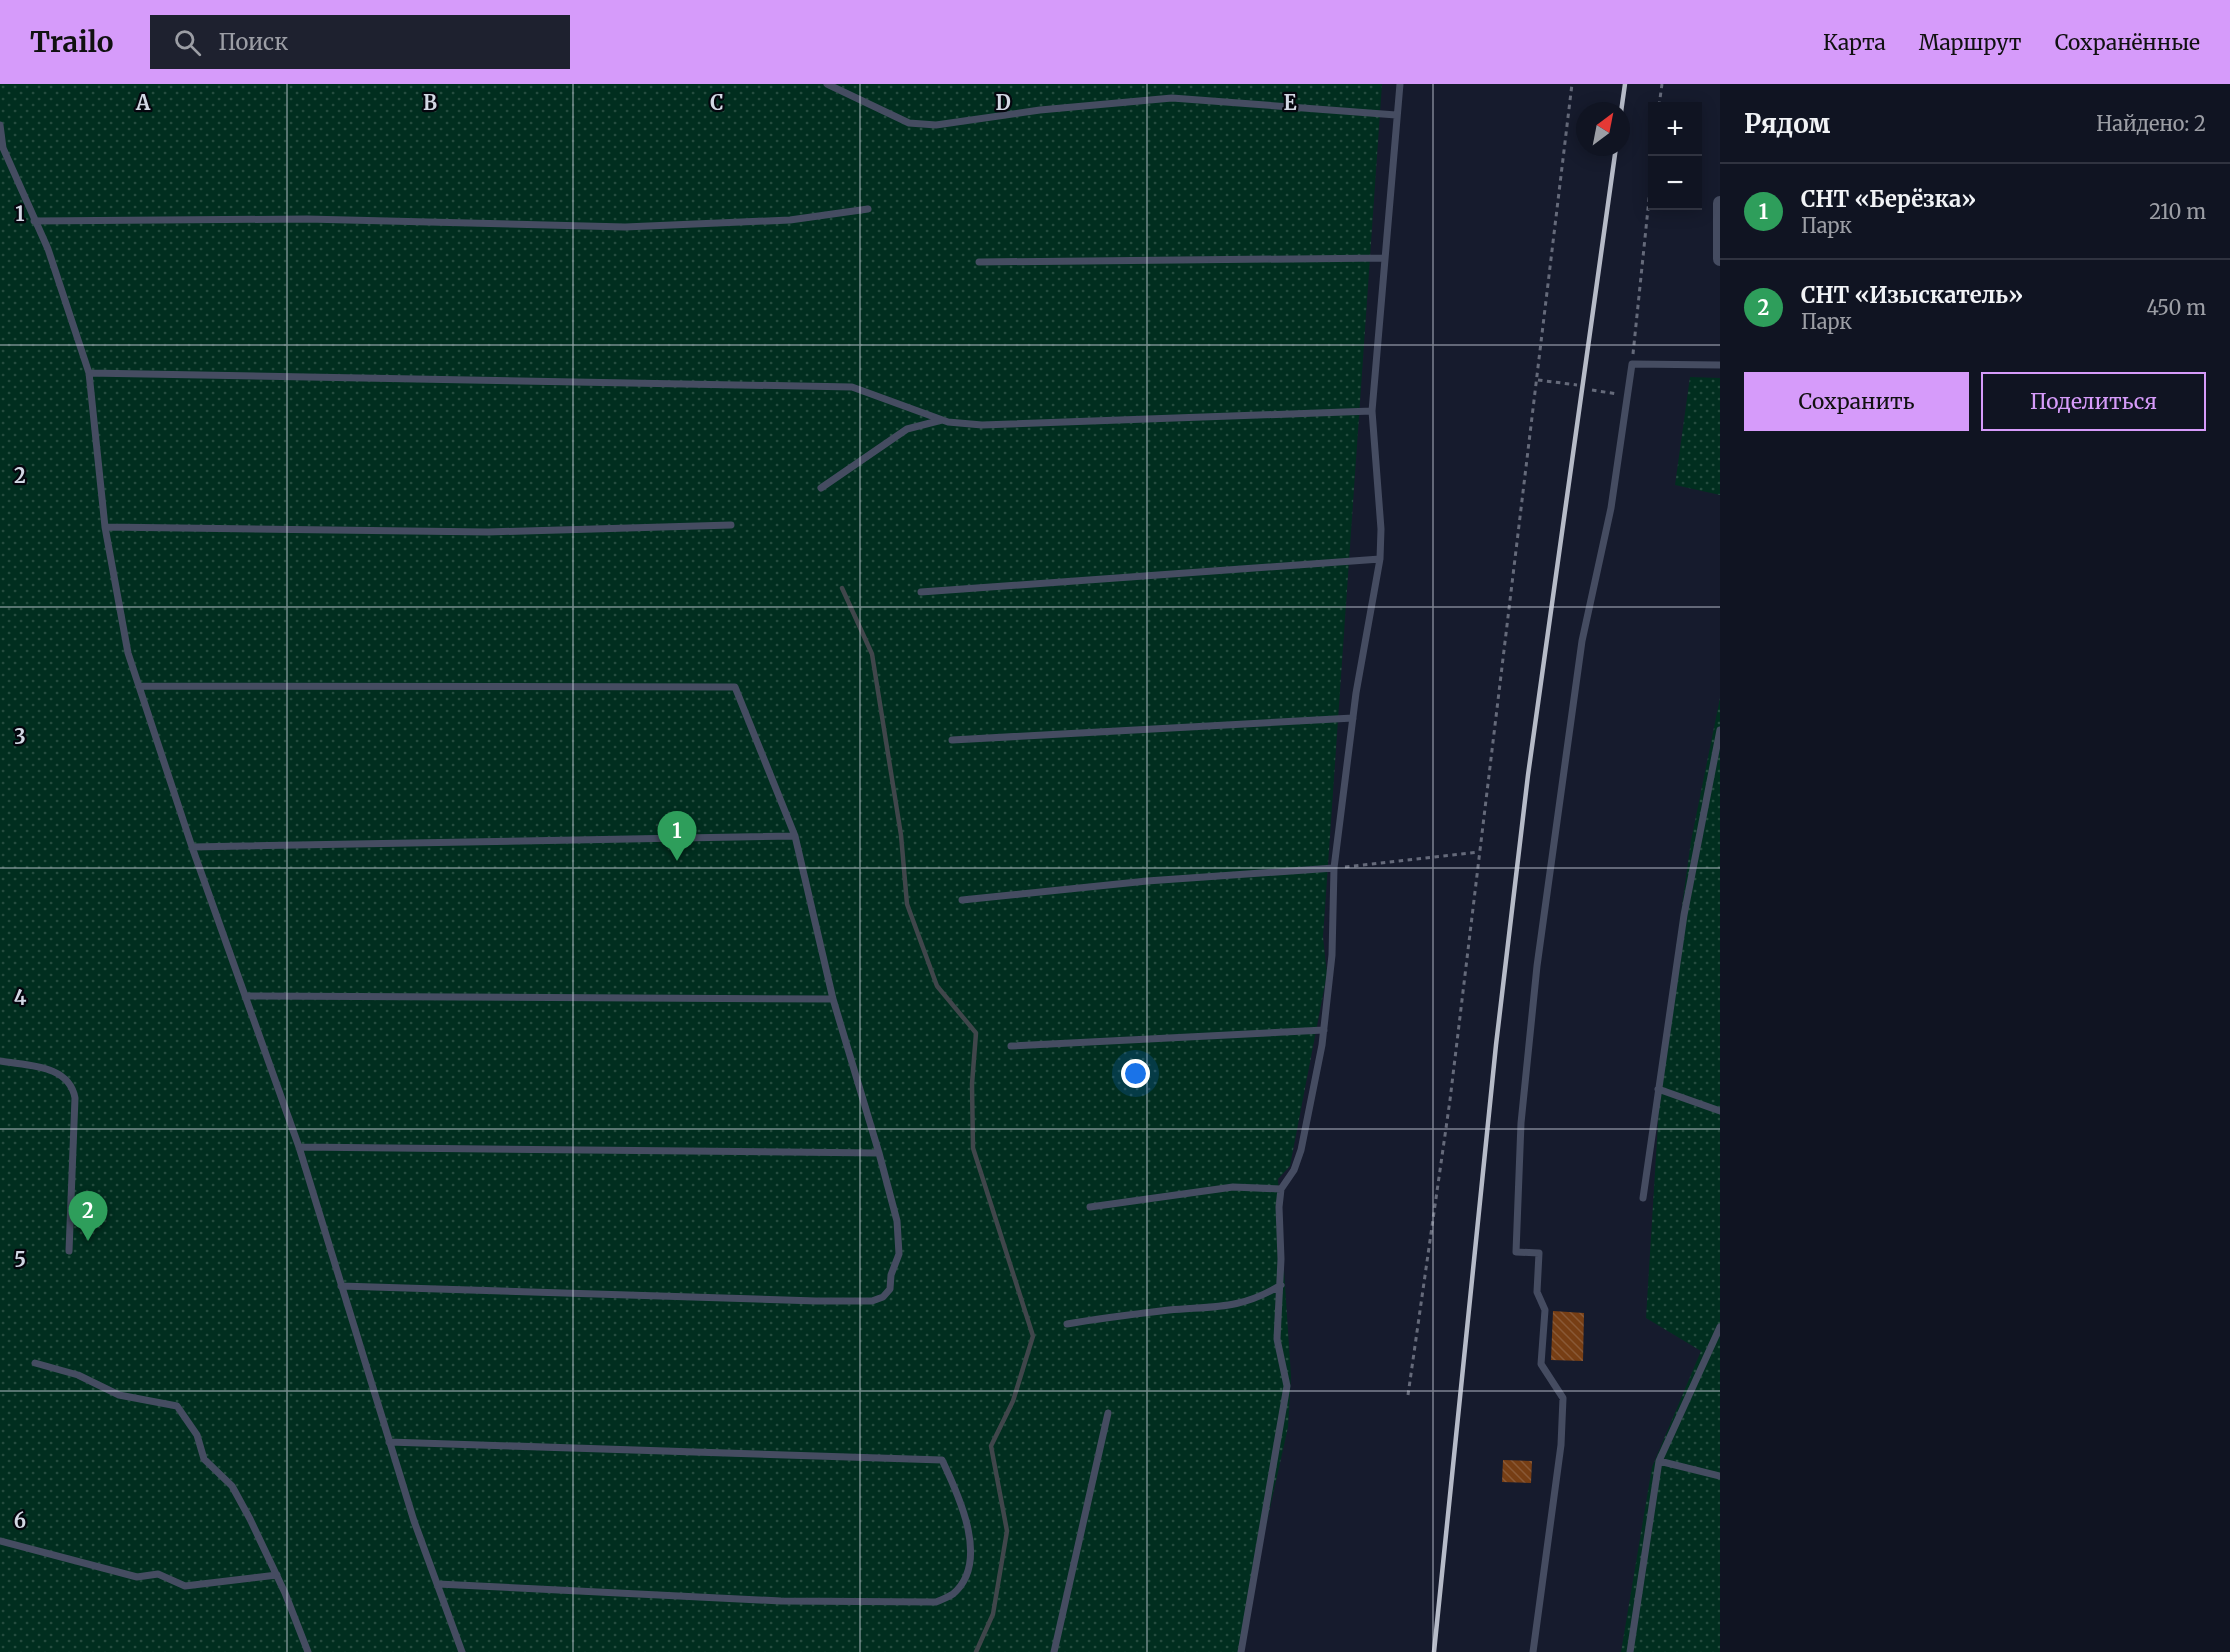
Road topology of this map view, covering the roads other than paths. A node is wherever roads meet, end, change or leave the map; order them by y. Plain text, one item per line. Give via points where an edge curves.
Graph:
1 (827, 84) edge
2 (1400, 84) edge
3 (1396, 115) junction
4 (0, 125) edge
5 (1720, 203) edge
6 (868, 209) dead end
7 (34, 222) junction
8 (1385, 258) junction
9 (1720, 260) edge
10 (979, 262) dead end
11 (1720, 365) edge
12 (89, 373) junction
13 (1372, 411) junction
14 (942, 420) junction
15 (821, 488) dead end
16 (731, 525) dead end
17 (105, 527) junction
18 (1380, 560) junction
19 (921, 592) dead end
20 (140, 686) junction
21 (1353, 718) junction
22 (1720, 730) edge
23 (952, 740) dead end
24 (795, 836) junction
25 (192, 848) junction
26 (1334, 868) junction
27 (962, 900) dead end
28 (245, 996) junction
29 (833, 999) junction
30 (1324, 1030) junction
31 (1011, 1046) dead end
32 (0, 1061) edge
33 (1658, 1089) junction
34 (1720, 1111) edge
35 (299, 1147) junction
36 (879, 1153) junction
37 (1281, 1189) junction
38 (1643, 1198) dead end
39 (1090, 1207) dead end
40 (69, 1251) dead end
41 (341, 1286) junction
42 (1281, 1286) junction
43 (1067, 1324) dead end
44 (1720, 1327) edge
45 (35, 1363) dead end
46 (1108, 1413) dead end
47 (389, 1442) junction
48 (1659, 1461) junction
49 (1720, 1476) edge
50 (0, 1541) edge
51 (277, 1575) junction
52 (438, 1584) junction
53 (308, 1652) edge
54 (462, 1652) edge
55 (1054, 1652) edge
56 (1241, 1652) edge
57 (1533, 1652) edge
58 (1630, 1652) edge

1 - 3 lane via 909,123 936,125 1040,110 1172,98
2 - 3 lane
3 - 8 lane
4 - 7 lane via 3,148
5 - 9 street
6 - 7 lane via 790,220 626,227 307,219
7 - 12 lane via 48,249
8 - 10 lane
8 - 13 lane
11 - 57 lane via 1632,364 1611,508 1582,641 1537,966 1521,1123 1516,1252 1539,1253 1537,1292 1545,1310 1541,1364 1563,1398 1561,1445
12 - 14 lane via 852,387
12 - 17 lane
13 - 14 lane via 1024,425
13 - 18 lane
14 - 15 lane via 907,429
16 - 17 lane via 488,532
17 - 20 lane via 128,653
18 - 19 lane
18 - 21 lane
20 - 24 lane via 735,687
20 - 25 lane
21 - 23 lane
21 - 26 lane
22 - 33 lane via 1684,915
24 - 25 lane
24 - 29 lane
25 - 28 lane
26 - 27 lane via 1148,880
26 - 30 lane via 1332,956
28 - 29 lane
28 - 35 lane
29 - 36 lane
30 - 31 lane
30 - 37 lane via 1302,1150
32 - 40 lane via 54,1071 73,1086
33 - 34 lane
33 - 38 lane
35 - 36 lane
35 - 41 lane
36 - 41 lane via 897,1221 899,1254 890,1289 883,1297 872,1300
37 - 39 lane via 1233,1187
37 - 42 lane
41 - 47 lane
42 - 43 lane via 1230,1307 1160,1311
42 - 56 lane via 1277,1338 1287,1386
44 - 48 lane
45 - 51 lane via 78,1375 119,1395 177,1406 197,1435 204,1459 232,1486
46 - 55 lane
47 - 52 lane
47 - 52 lane via 942,1460 968,1521 970,1551 965,1577 953,1594 936,1602 781,1601
48 - 49 lane
48 - 58 lane
50 - 51 lane via 138,1577 158,1574 185,1586
51 - 53 lane
52 - 54 lane

